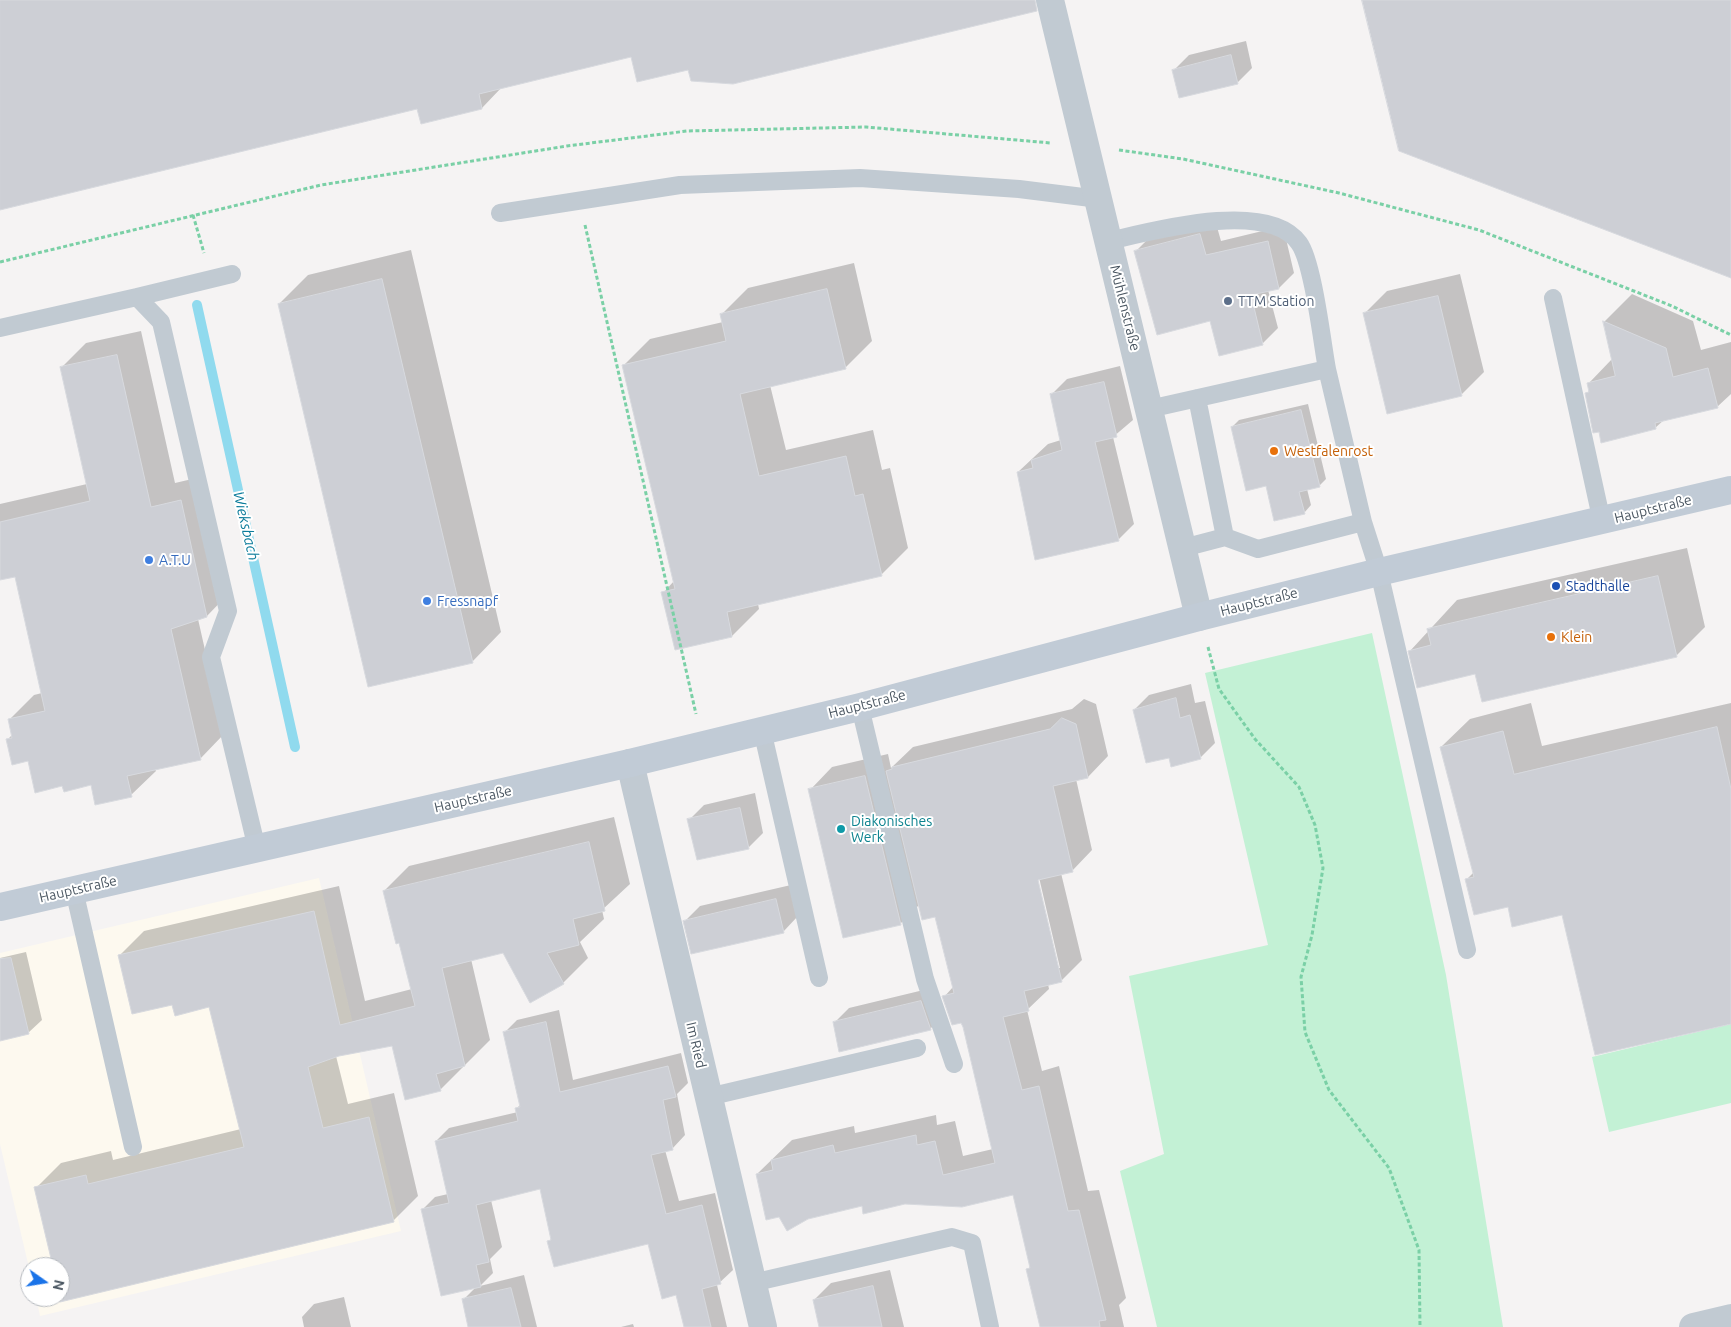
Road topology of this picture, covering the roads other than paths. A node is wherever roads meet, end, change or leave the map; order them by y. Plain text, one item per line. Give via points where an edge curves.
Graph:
1 (1050, 0) edge
2 (1099, 199) junction
3 (500, 213) dead end
4 (1109, 241) junction
5 (232, 274) dead end
6 (137, 297) junction
7 (1553, 298) dead end
8 (0, 328) edge
9 (1327, 369) junction
10 (1197, 398) junction
11 (1149, 408) junction
12 (1731, 490) edge
13 (1363, 522) junction
14 (1602, 522) junction
15 (1225, 537) junction
16 (1183, 548) junction
17 (1379, 572) junction
18 (1199, 617) junction
19 (860, 707) junction
20 (762, 730) junction
21 (630, 763) junction
22 (257, 849) junction
23 (74, 890) junction
24 (0, 907) edge
25 (1467, 950) dead end
26 (819, 978) dead end
27 (917, 1048) dead end
28 (954, 1064) dead end
29 (708, 1097) junction
30 (133, 1147) dead end
31 (752, 1283) junction
32 (1731, 1318) edge
33 (763, 1327) edge
34 (990, 1327) edge
35 (1693, 1327) edge

1 - 2 street, Mühlenstraße
2 - 3 lane via 1019,189 860,178 680,185
2 - 4 street, Mühlenstraße
4 - 9 lane via 1182,224 1228,220 1258,222 1283,230 1299,243 1307,260
4 - 11 street, Mühlenstraße
5 - 6 lane
6 - 8 lane
6 - 22 lane via 161,322 228,611 211,657
7 - 14 lane
9 - 10 lane
9 - 13 lane
10 - 11 lane
10 - 15 lane
11 - 16 street, Mühlenstraße
12 - 14 street, Hauptstraße
13 - 15 lane via 1258,549
13 - 17 lane
14 - 17 street, Hauptstraße
15 - 16 lane
16 - 18 street, Mühlenstraße
17 - 18 street, Hauptstraße
17 - 25 lane
18 - 19 street, Hauptstraße
19 - 20 street, Hauptstraße
19 - 28 lane via 925,979
20 - 21 street, Hauptstraße
20 - 26 lane
21 - 22 street, Hauptstraße
21 - 29 street, Im Ried
22 - 23 street, Hauptstraße
23 - 24 street, Hauptstraße
23 - 30 lane
27 - 29 lane
29 - 31 street, Im Ried
31 - 33 street, Im Ried
31 - 34 lane via 952,1237 972,1243
32 - 35 street

